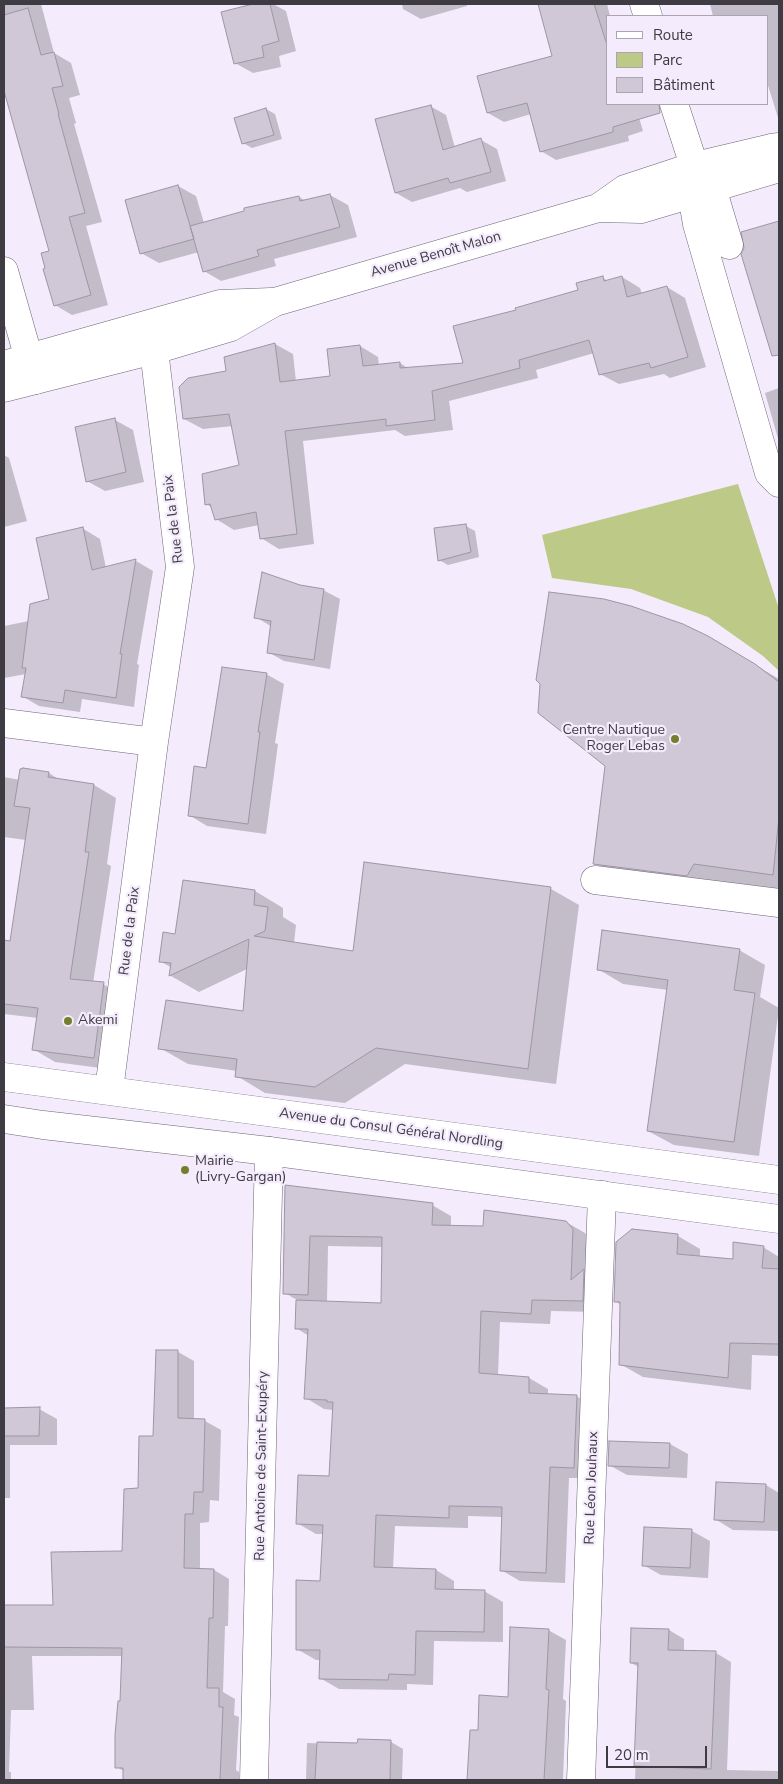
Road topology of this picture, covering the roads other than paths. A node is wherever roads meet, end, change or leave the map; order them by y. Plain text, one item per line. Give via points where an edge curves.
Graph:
1 (674, 105) edge
2 (779, 147) edge
3 (779, 168) edge
4 (700, 185) junction
5 (729, 245) dead end
6 (4, 271) edge
7 (151, 338) junction
8 (23, 367) edge
9 (4, 388) edge
10 (779, 483) edge
11 (4, 723) edge
12 (154, 742) junction
13 (595, 880) dead end
14 (779, 903) edge
15 (4, 1077) edge
16 (109, 1090) junction
17 (4, 1118) edge
18 (269, 1151) junction
19 (779, 1180) edge
20 (602, 1195) junction
21 (779, 1219) edge
22 (254, 1780) edge
23 (581, 1780) edge

1 - 4 main road
2 - 4 main road, Avenue Benoît Malon via 771,148
3 - 4 main road, Avenue Benoît Malon
4 - 5 main road
4 - 7 main road, Avenue Benoît Malon via 625,189 598,208 275,302 220,304
4 - 10 main road via 697,224 768,473
6 - 8 main road
7 - 8 main road, Avenue Benoît Malon
7 - 12 main road, Rue de la Paix via 180,567
8 - 9 main road, Avenue Benoît Malon
11 - 12 main road
12 - 16 main road, Rue de la Paix
13 - 14 main road
15 - 16 main road, Avenue du Consul Général Nordling
16 - 19 main road, Avenue du Consul Général Nordling
17 - 18 main road
18 - 20 main road
18 - 22 main road, Rue Antoine de Saint-Exupéry
20 - 21 main road
20 - 23 main road, Rue Léon Jouhaux

